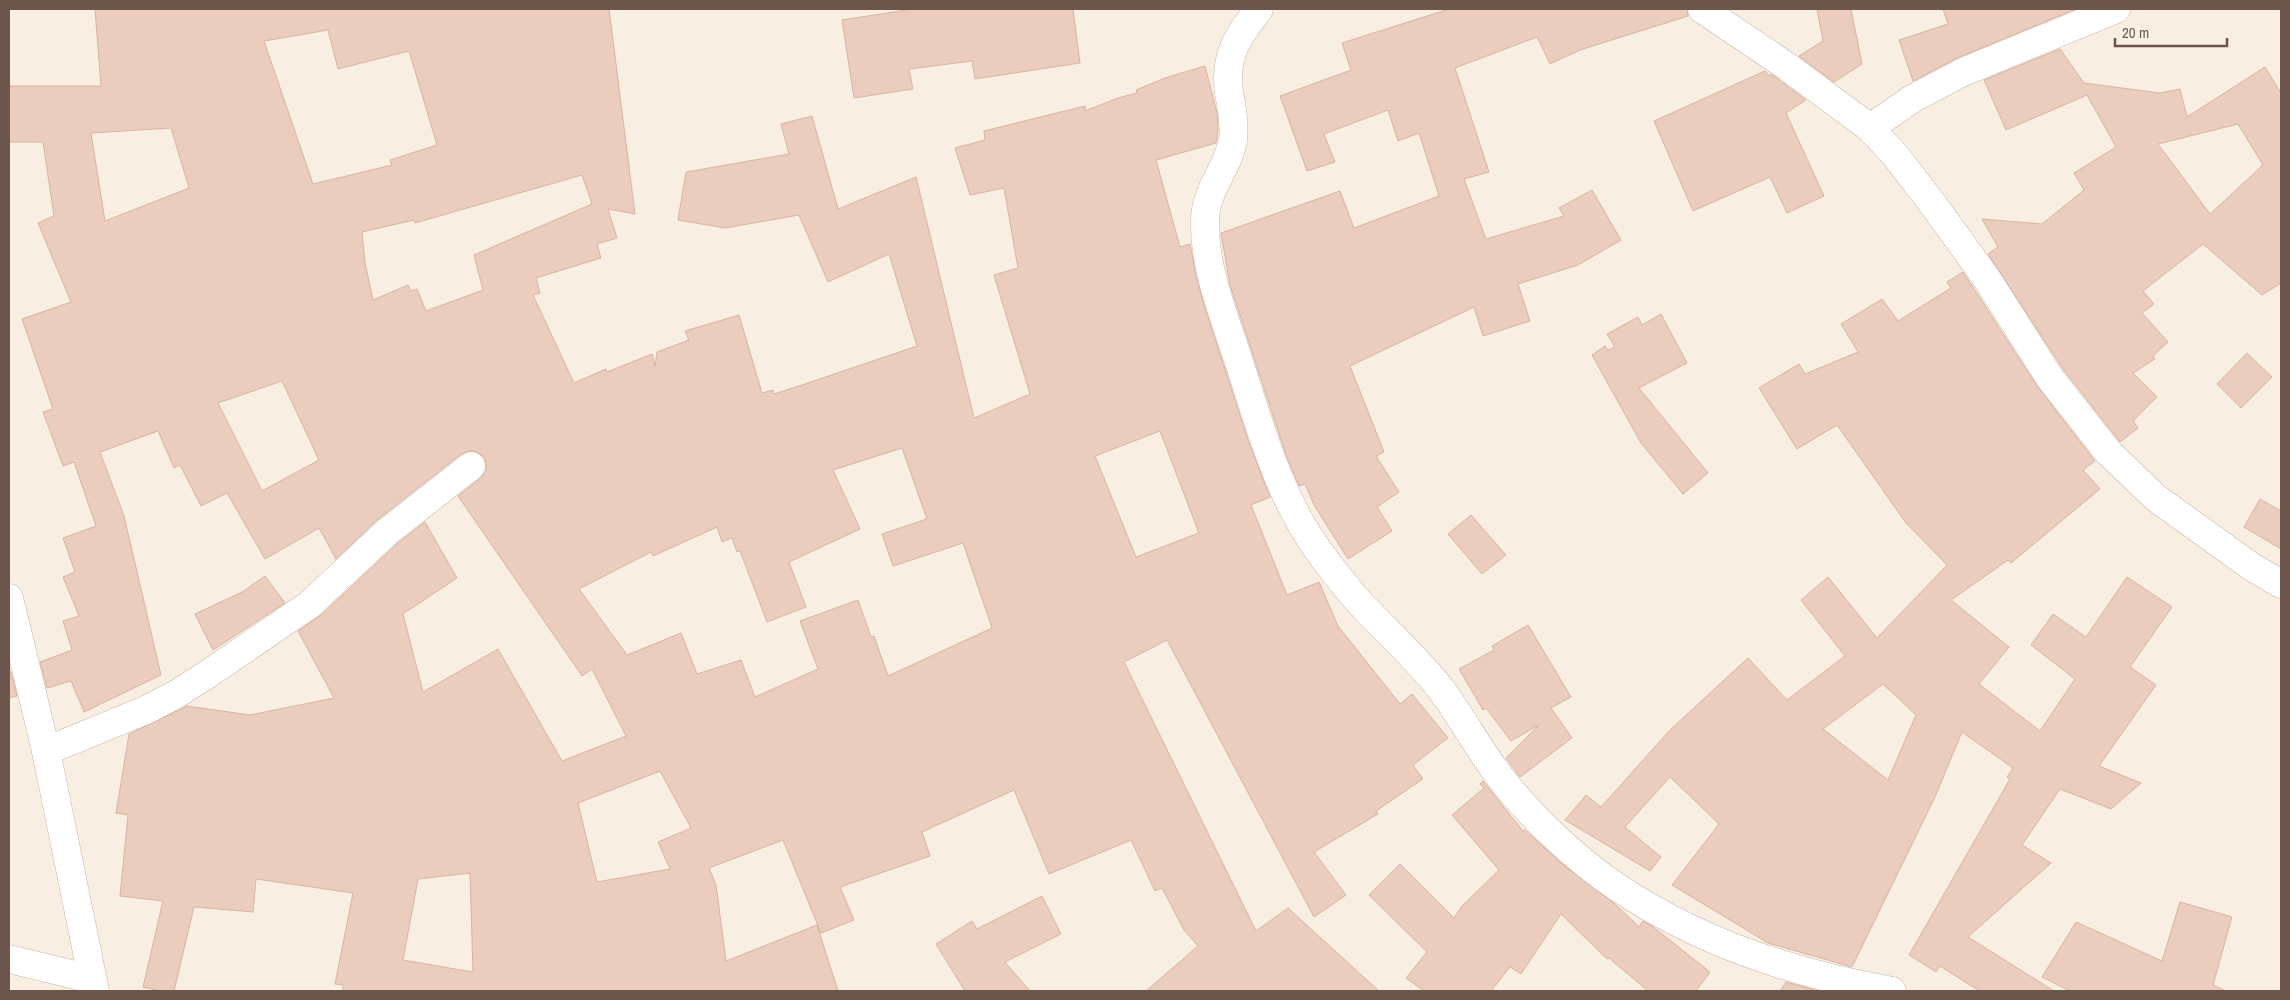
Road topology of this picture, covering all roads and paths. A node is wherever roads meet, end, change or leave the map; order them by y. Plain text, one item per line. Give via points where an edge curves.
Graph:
1 (1259, 9) edge
2 (1702, 9) edge
3 (2116, 9) edge
4 (1870, 128) junction
5 (471, 466) dead end
6 (2281, 584) edge
7 (9, 598) edge
8 (46, 751) junction
9 (9, 959) edge
10 (93, 985) edge
11 (1892, 991) edge

1 - 11 street via 1237,37 1230,59 1228,84 1234,135 1229,155 1209,196 1205,240 1222,308 1263,439 1290,502 1321,554 1359,602 1441,690 1506,785 1554,836 1612,884 1710,939 1850,984
2 - 4 street
3 - 4 street via 1963,72 1912,99
4 - 6 street via 1932,203 2050,378 2108,452 2156,498
5 - 8 street via 387,532 309,605 208,674 146,710
7 - 8 street
8 - 10 street
9 - 10 street

